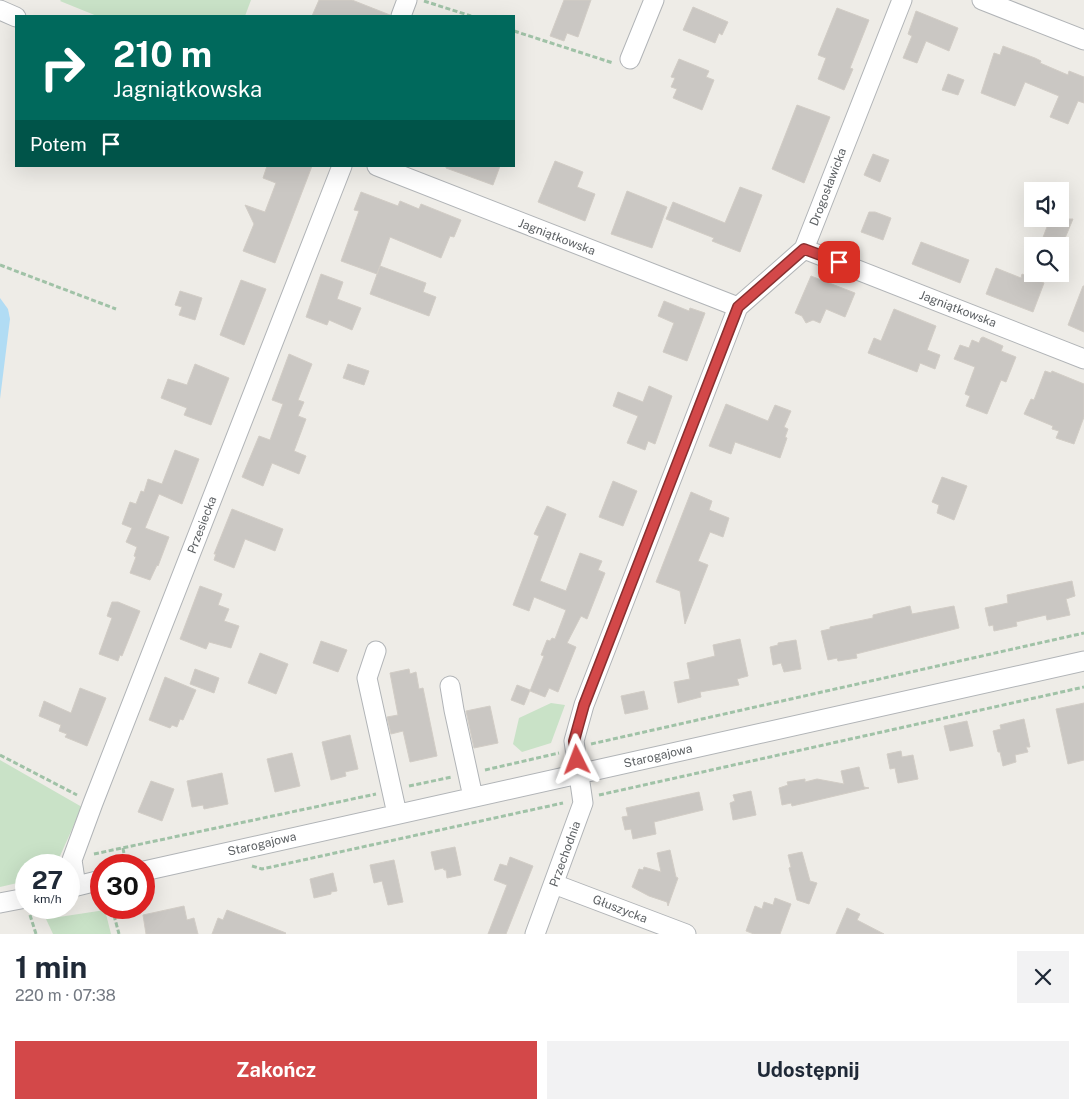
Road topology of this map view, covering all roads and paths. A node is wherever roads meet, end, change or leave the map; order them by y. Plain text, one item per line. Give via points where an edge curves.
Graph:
1 (407, 0) edge
2 (420, 0) edge
3 (654, 0) edge
4 (902, 0) edge
5 (982, 0) edge
6 (0, 10) edge
7 (401, 15) edge
8 (468, 15) edge
9 (15, 17) edge
10 (515, 31) edge
11 (1084, 40) edge
12 (630, 59) joint
13 (342, 167) edge
14 (380, 167) edge
15 (804, 249) junction
16 (0, 265) edge
17 (738, 307) junction
18 (116, 309) dead end
19 (1084, 359) edge
20 (1084, 633) edge
21 (376, 651) dead end
22 (1084, 661) edge
23 (450, 686) dead end
24 (1084, 687) edge
25 (591, 744) dead end
26 (0, 754) edge
27 (557, 754) dead end
28 (579, 773) junction
29 (467, 774) junction
30 (392, 790) junction
31 (593, 796) dead end
32 (473, 797) junction
33 (93, 803) junction
34 (567, 803) dead end
35 (397, 814) junction
36 (122, 848) junction
37 (74, 854) edge
38 (123, 854) edge
39 (80, 858) edge
40 (243, 863) dead end
41 (155, 869) edge
42 (554, 884) junction
43 (0, 903) edge
44 (15, 903) edge
45 (32, 919) edge
46 (115, 919) edge
47 (36, 934) edge
48 (119, 934) edge
49 (535, 934) edge
50 (686, 934) edge

1 - 7 street
2 - 8 path
3 - 12 street
4 - 15 street, Drogosławicka
5 - 11 street
6 - 9 street
10 - 12 path via 614,64
13 - 33 street, Przesiecka
14 - 17 street, Jagniątkowska
15 - 17 street, Drogosławicka
15 - 19 street, Jagniątkowska
16 - 18 path
17 - 28 street, Drogosławicka via 584,705 574,741
20 - 25 path
21 - 30 street via 367,678
22 - 28 street, Starogajowa
23 - 29 street
24 - 31 path
26 - 33 path
27 - 29 path
28 - 32 street, Starogajowa
28 - 42 street, Przechodnia via 583,803
29 - 30 path
29 - 32 street
30 - 35 street
30 - 36 path
32 - 35 street, Starogajowa
33 - 37 street, Przesiecka
34 - 40 path via 262,868
35 - 41 street, Starogajowa
36 - 38 path
36 - 39 path
42 - 49 street, Przechodnia
42 - 50 street, Głuszycka
43 - 44 street
45 - 47 path
46 - 48 path

